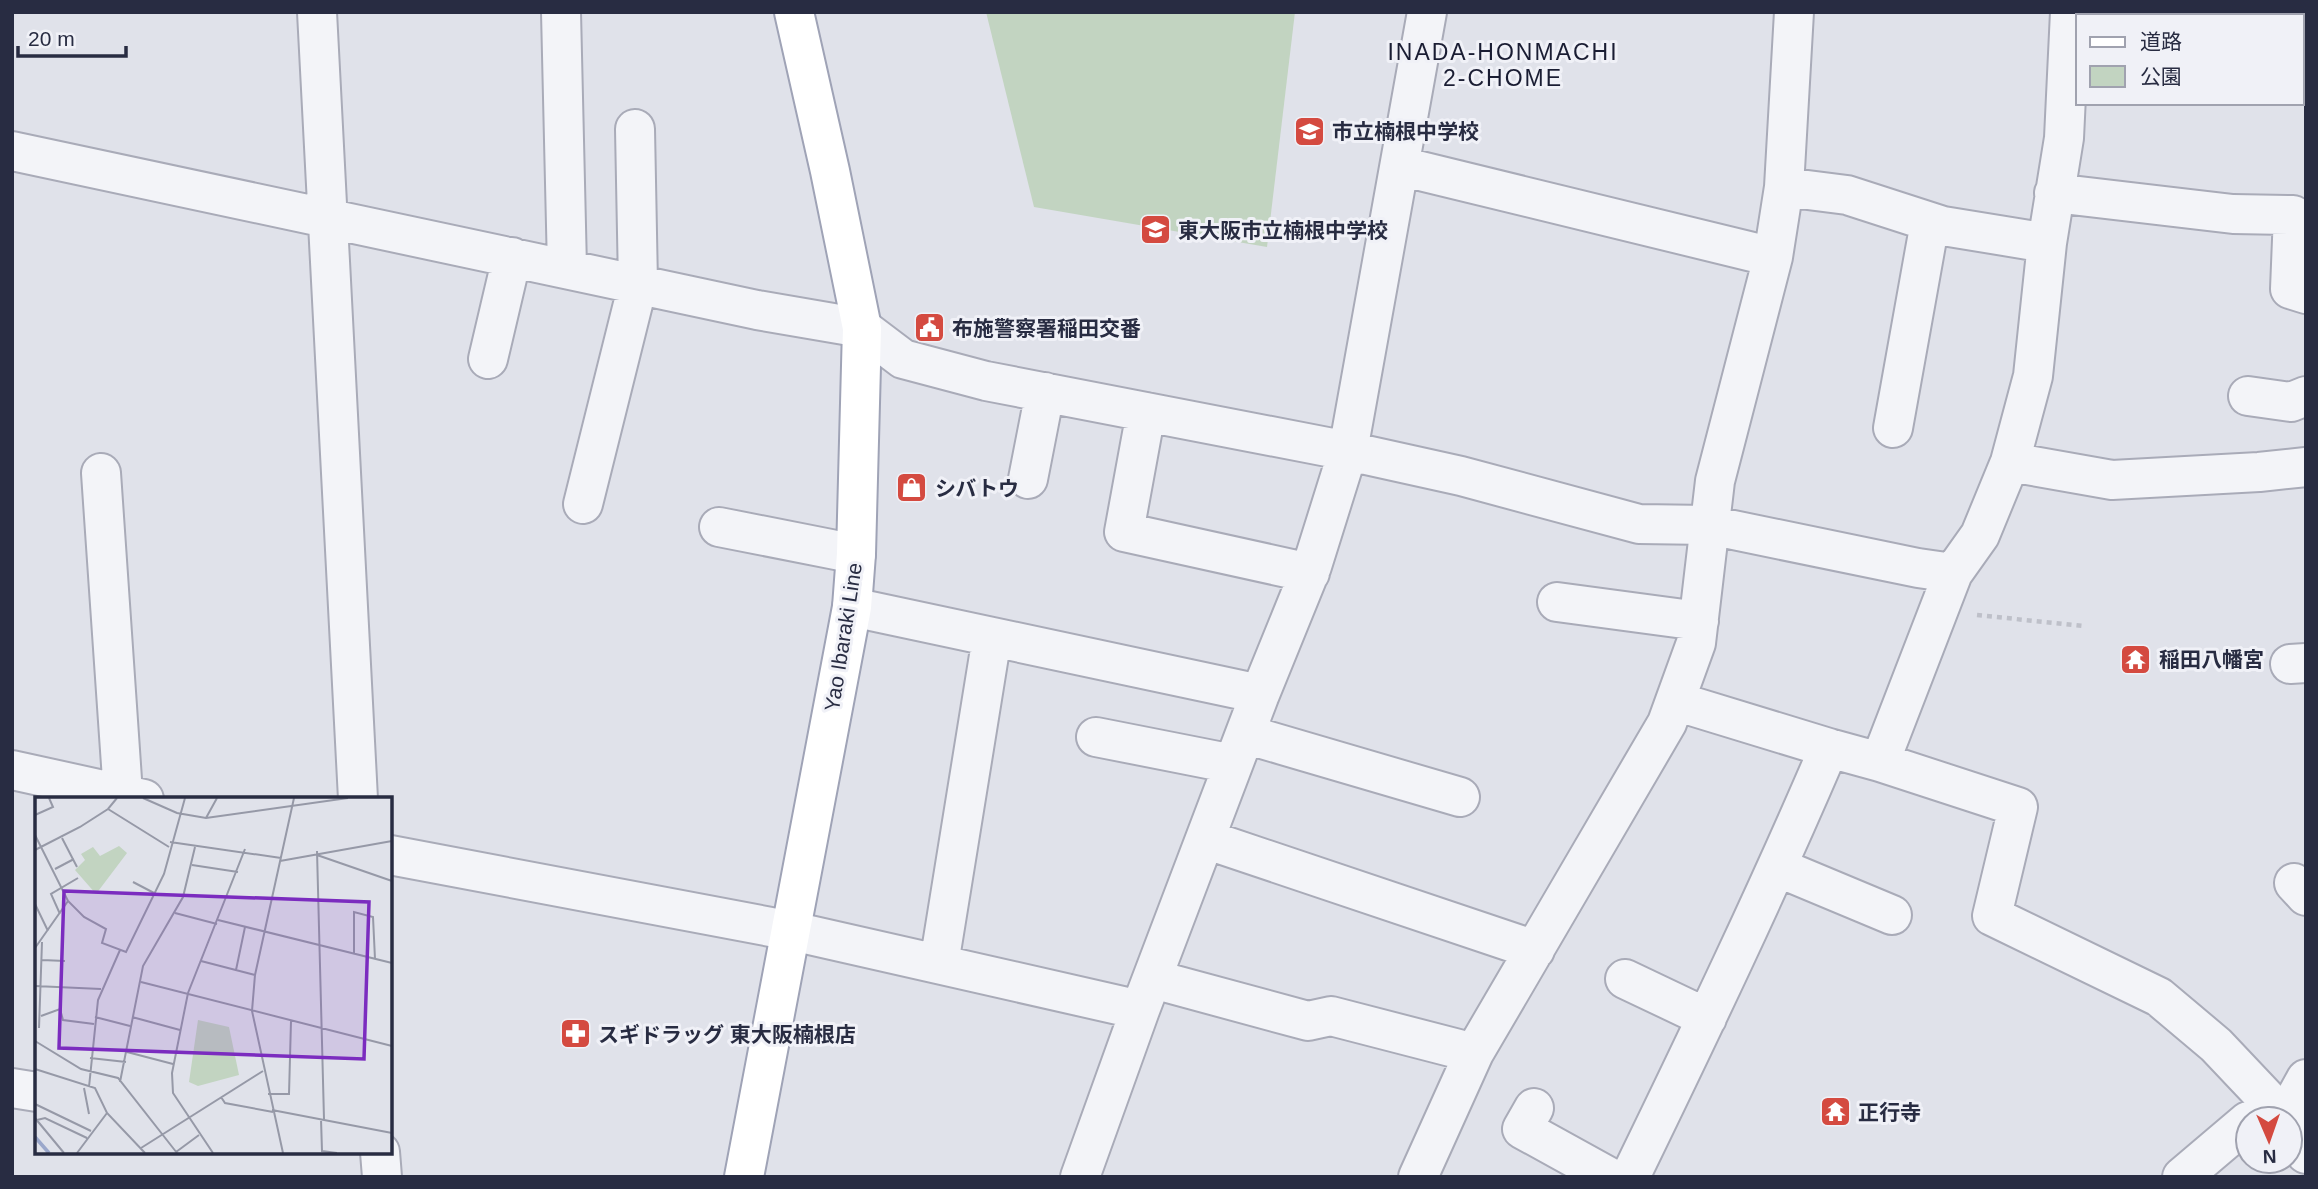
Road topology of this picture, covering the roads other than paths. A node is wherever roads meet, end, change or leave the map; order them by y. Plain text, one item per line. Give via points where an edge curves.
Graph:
1 (317, 12) edge
2 (561, 12) edge
3 (793, 12) edge
4 (1427, 12) edge
5 (1794, 12) edge
6 (2070, 12) edge
7 (635, 129) dead end
8 (12, 151) edge
9 (1400, 166) junction
10 (1784, 187) junction
11 (2054, 193) junction
12 (329, 217) junction
13 (1930, 222) junction
14 (2047, 243) junction
15 (512, 257) junction
16 (1773, 257) junction
17 (567, 268) junction
18 (638, 284) junction
19 (2306, 294) edge
20 (862, 328) junction
21 (488, 359) dead end
22 (1045, 392) junction
23 (2248, 396) dead end
24 (2306, 396) edge
25 (1146, 412) junction
26 (1893, 428) dead end
27 (1349, 451) junction
28 (2010, 462) junction
29 (2306, 467) edge
30 (101, 473) dead end
31 (1028, 479) dead end
32 (583, 504) dead end
33 (1709, 525) junction
34 (719, 527) dead end
35 (856, 554) junction
36 (1310, 573) junction
37 (1952, 573) junction
38 (1557, 602) dead end
39 (852, 607) junction
40 (1699, 621) junction
41 (992, 637) junction
42 (1260, 694) junction
43 (1675, 701) junction
44 (1096, 737) dead end
45 (1829, 748) junction
46 (1239, 749) junction
47 (1880, 762) junction
48 (12, 770) edge
49 (118, 795) edge
50 (358, 797) edge
51 (1460, 797) dead end
52 (1205, 839) junction
53 (392, 855) edge
54 (1777, 867) junction
55 (1892, 915) dead end
56 (792, 930) junction
57 (1535, 950) junction
58 (939, 964) junction
59 (1625, 979) dead end
60 (1146, 994) junction
61 (1707, 1018) junction
62 (1474, 1053) junction
63 (2306, 1079) edge
64 (12, 1088) edge
65 (35, 1092) edge
66 (2263, 1105) edge
67 (2283, 1105) edge
68 (1534, 1108) dead end
69 (2234, 1142) edge
70 (380, 1154) edge
71 (382, 1177) edge
72 (744, 1177) edge
73 (1080, 1177) edge
74 (1418, 1177) edge
75 (1609, 1177) edge
76 (1630, 1177) edge
77 (2182, 1177) edge

1 - 12 street
2 - 17 street
3 - 20 main road, Yao Ibaraki Line
4 - 9 street
5 - 10 street
6 - 11 street via 2064,138
7 - 18 street
8 - 12 street
9 - 16 street
9 - 27 street
10 - 13 street via 1847,195
10 - 16 street
11 - 14 street
11 - 19 street via 2233,214 2292,215 2290,289
12 - 15 street
12 - 50 street
13 - 14 street
13 - 26 street
14 - 28 street via 2033,376
15 - 17 street
15 - 21 street
16 - 33 street
17 - 18 street
18 - 20 street
18 - 32 street
20 - 22 street via 903,359
20 - 35 main road, Yao Ibaraki Line
22 - 25 street
22 - 31 street
23 - 24 street via 2291,402
25 - 27 street
25 - 36 street via 1124,532
27 - 33 street via 1639,524
27 - 36 street
28 - 29 street via 2112,480
28 - 37 street via 1980,535
30 - 49 street
33 - 37 street
33 - 40 street
34 - 35 street
35 - 39 main road, Yao Ibaraki Line
36 - 42 street
37 - 47 street
38 - 40 street
39 - 41 street
39 - 56 main road, Yao Ibaraki Line
40 - 43 street
41 - 42 street
41 - 58 street
42 - 46 street
43 - 45 street
43 - 57 street via 1667,723
44 - 46 street
45 - 47 street
45 - 54 street
46 - 51 street
46 - 52 street
47 - 66 street via 2018,807 1992,916 2159,997 2216,1045
48 - 49 street
52 - 57 street
52 - 60 street
53 - 56 street
54 - 55 street
54 - 61 street
56 - 58 street
56 - 72 main road, Yao Ibaraki Line
57 - 62 street
58 - 60 street
59 - 61 street
60 - 62 street via 1308,1021 1332,1016
60 - 73 street
61 - 76 street
62 - 74 street
63 - 67 street
64 - 65 street
68 - 75 street via 1522,1129
69 - 77 street
70 - 71 street

